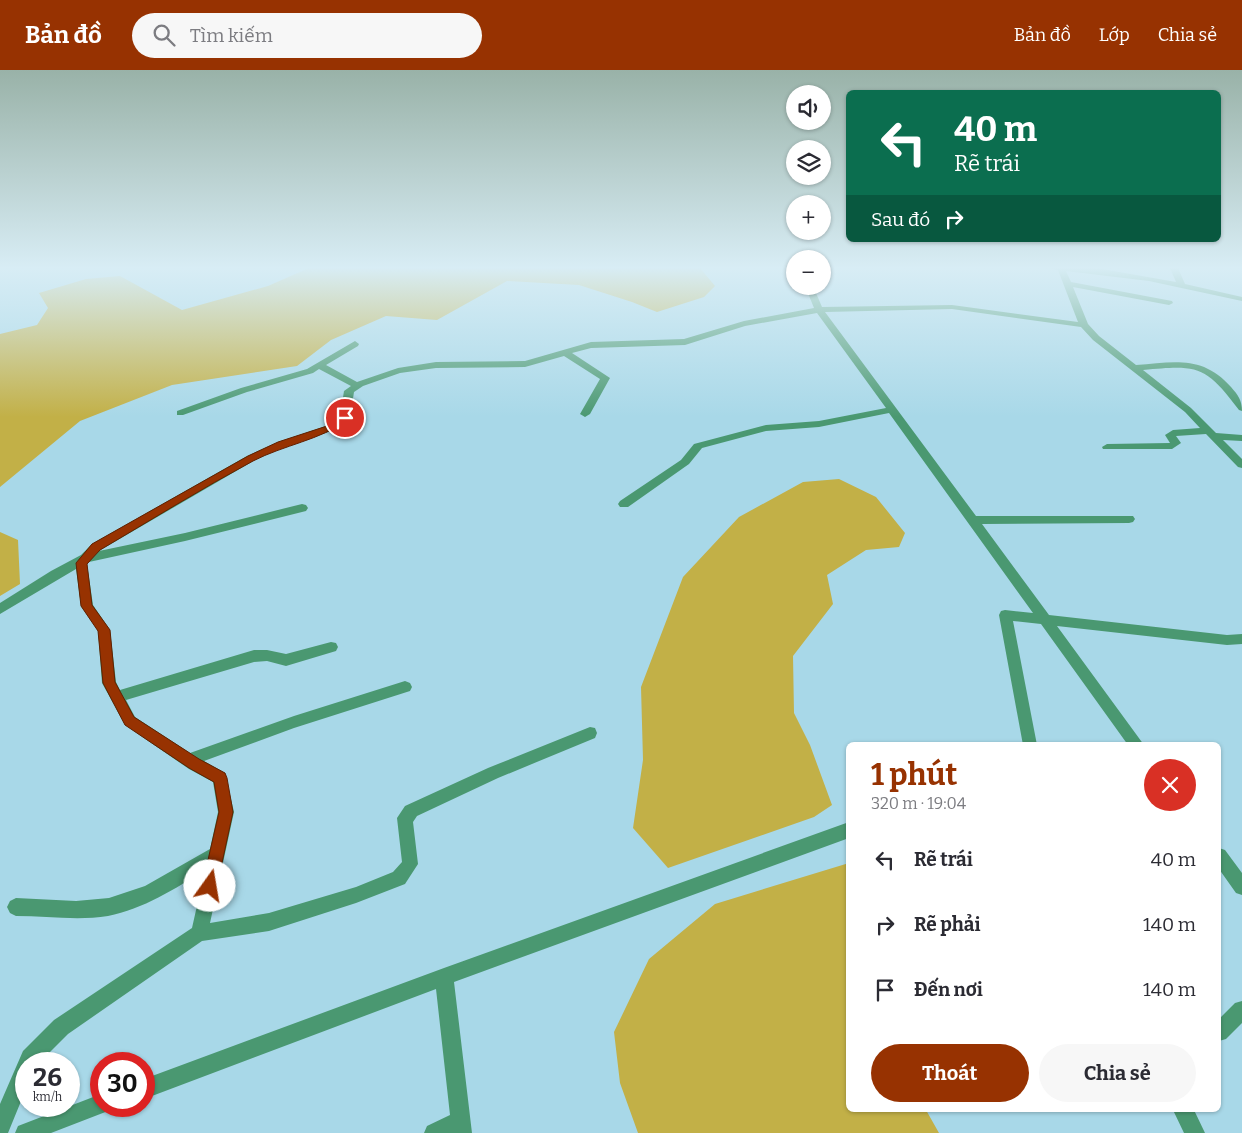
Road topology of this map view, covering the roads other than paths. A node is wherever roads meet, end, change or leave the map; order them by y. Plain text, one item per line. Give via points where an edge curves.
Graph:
1 (778, 318) edge
2 (825, 318) edge
3 (1033, 318) edge
4 (1081, 318) edge
5 (1084, 325) junction
6 (355, 344) dead end
7 (564, 352) junction
8 (320, 366) junction
9 (1135, 368) junction
10 (358, 386) junction
11 (1242, 408) edge
12 (892, 410) junction
13 (180, 413) dead end
14 (584, 414) dead end
15 (1212, 433) junction
16 (1242, 438) edge
17 (1107, 447) dead end
18 (1242, 465) edge
19 (624, 504) dead end
20 (302, 508) dead end
21 (1129, 519) dead end
22 (972, 520) junction
23 (86, 558) junction
24 (0, 609) edge
25 (1046, 620) junction
26 (1242, 639) edge
27 (331, 647) dead end
28 (405, 687) dead end
29 (117, 697) junction
30 (590, 733) dead end
31 (1029, 742) edge
32 (1136, 742) edge
33 (189, 760) junction
34 (846, 831) edge
35 (217, 854) junction
36 (1221, 859) edge
37 (1242, 888) edge
38 (16, 907) dead end
39 (199, 933) junction
40 (444, 976) junction
41 (1242, 1010) edge
42 (1221, 1030) edge
43 (36, 1052) edge
44 (155, 1085) edge
45 (15, 1093) edge
46 (90, 1108) edge
47 (1184, 1112) edge
48 (461, 1127) edge
49 (0, 1128) edge
50 (25, 1133) edge
51 (434, 1133) edge
52 (1195, 1133) edge

1 - 7 street via 685,342 611,343
2 - 12 street
3 - 5 street
4 - 5 street
5 - 9 street
6 - 8 street
7 - 10 street via 525,364 436,365 398,371
7 - 14 street via 605,378
8 - 10 street
8 - 13 street
9 - 11 street via 1191,366 1204,369
9 - 15 street
10 - 23 street via 350,392 345,418 330,428 251,458 96,547
12 - 19 street via 819,424 766,428 698,446 685,462
12 - 22 street
15 - 16 street
15 - 17 street via 1173,433 1170,435 1176,443 1172,446
15 - 18 street
20 - 23 street
21 - 22 street
22 - 25 street
23 - 24 street
23 - 29 street via 81,563 87,606 104,630 109,683
25 - 26 street
25 - 31 street via 1005,615
25 - 32 street
27 - 29 street via 286,660 269,654 254,656
28 - 33 street
29 - 33 street via 130,721
30 - 39 street via 411,810 405,818 410,864 399,878 269,922
33 - 35 street via 220,778 226,812
34 - 40 street
35 - 38 street via 142,896 123,903 95,908
35 - 39 street
36 - 37 street
39 - 43 street via 61,1027
40 - 44 street
40 - 48 street
41 - 42 street
45 - 49 street
46 - 50 street
47 - 52 street
48 - 51 street

